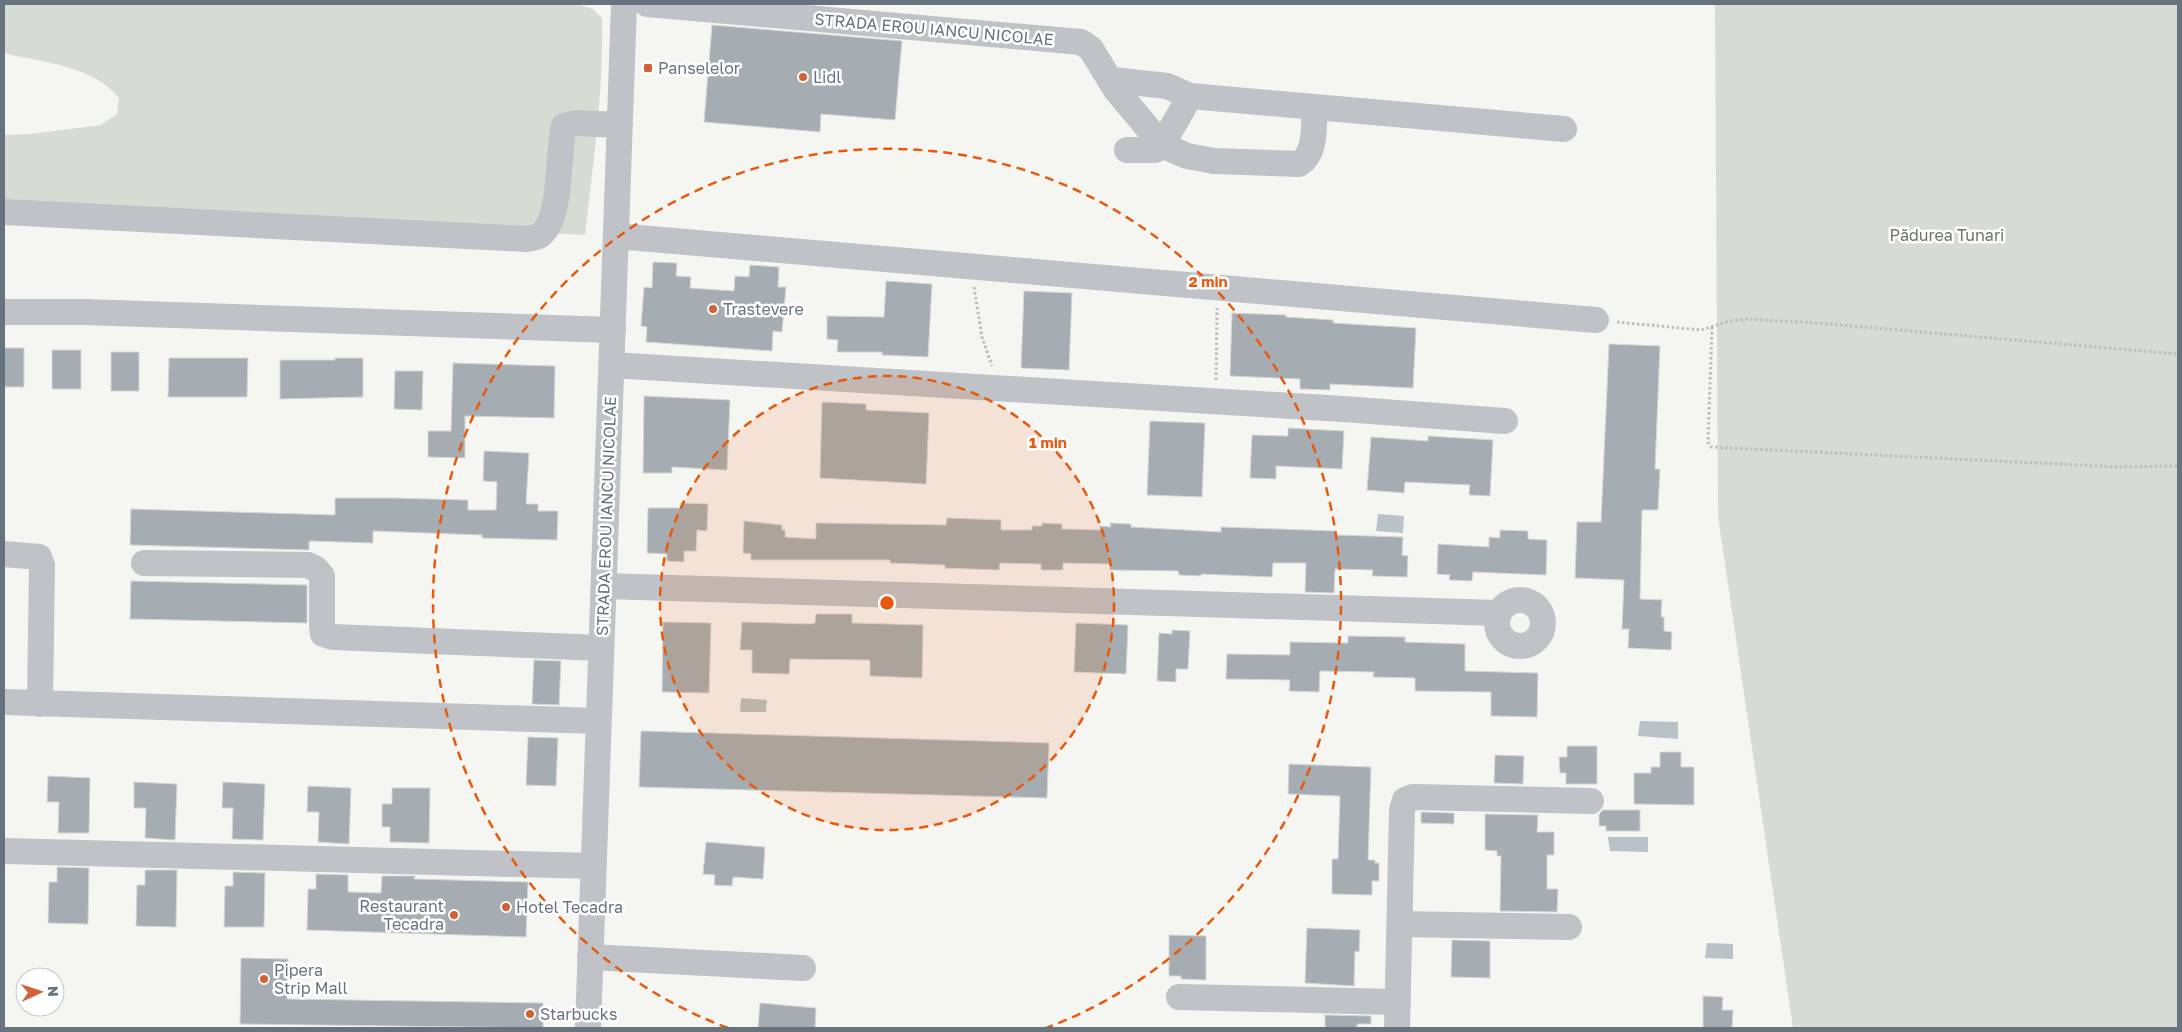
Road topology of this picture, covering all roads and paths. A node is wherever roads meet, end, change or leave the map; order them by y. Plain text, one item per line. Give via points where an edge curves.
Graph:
1 (624, 4) edge
2 (647, 4) edge
3 (1112, 80) junction
4 (1190, 96) junction
5 (1315, 107) junction
6 (620, 125) junction
7 (1564, 130) dead end
8 (1162, 145) junction
9 (1127, 150) dead end
10 (4, 212) edge
11 (616, 236) junction
12 (973, 266) junction
13 (1217, 288) junction
14 (4, 312) edge
15 (1596, 320) joint
16 (1712, 327) junction
17 (613, 330) junction
18 (2178, 354) edge
19 (612, 364) junction
20 (994, 388) junction
21 (1216, 401) junction
22 (1505, 421) dead end
23 (2178, 466) edge
24 (4, 554) edge
25 (144, 563) dead end
26 (604, 586) junction
27 (1500, 613) dead end
28 (601, 648) junction
29 (4, 702) edge
30 (40, 704) junction
31 (598, 721) junction
32 (1591, 800) dead end
33 (4, 851) edge
34 (593, 866) junction
35 (1400, 924) junction
36 (1569, 927) dead end
37 (590, 957) junction
38 (803, 968) dead end
39 (1179, 997) dead end
40 (1398, 1002) junction
41 (588, 1028) edge
42 (1397, 1028) edge

1 - 6 street, STRADA EROU IANCU NICOLAE
2 - 3 street, STRADA EROU IANCU NICOLAE via 1081,42 1091,49
3 - 4 street via 1167,86
3 - 8 street, STRADA EROU IANCU NICOLAE via 1116,90
4 - 5 street
4 - 8 street
5 - 7 street
5 - 8 street, STRADA EROU IANCU NICOLAE via 1311,149 1299,164 1214,161 1187,156
6 - 10 street via 575,123 564,126 554,206 547,227 539,236 527,239
6 - 11 street, STRADA EROU IANCU NICOLAE
8 - 9 street via 1156,150
11 - 12 street
11 - 17 street, STRADA EROU IANCU NICOLAE
12 - 13 street
12 - 20 path via 976,305 982,337 992,361
13 - 15 street
13 - 21 path
14 - 17 street via 95,312
15 - 16 path via 1701,330
16 - 18 path via 1745,319 1817,323
16 - 23 path via 1710,446 2109,466
17 - 19 street, STRADA EROU IANCU NICOLAE
19 - 20 street
19 - 26 street, STRADA EROU IANCU NICOLAE
20 - 21 street
21 - 22 street
24 - 30 street via 39,557 42,565
25 - 28 street via 308,565 322,576 323,634 333,638
26 - 27 street
26 - 28 street, STRADA EROU IANCU NICOLAE
28 - 31 street, STRADA EROU IANCU NICOLAE
29 - 30 street
30 - 31 street
31 - 34 street, STRADA EROU IANCU NICOLAE
32 - 35 street via 1404,800
33 - 34 street
34 - 37 street, STRADA EROU IANCU NICOLAE
35 - 36 street
35 - 40 street
37 - 38 street
37 - 41 street, STRADA EROU IANCU NICOLAE
39 - 40 street
40 - 42 street

